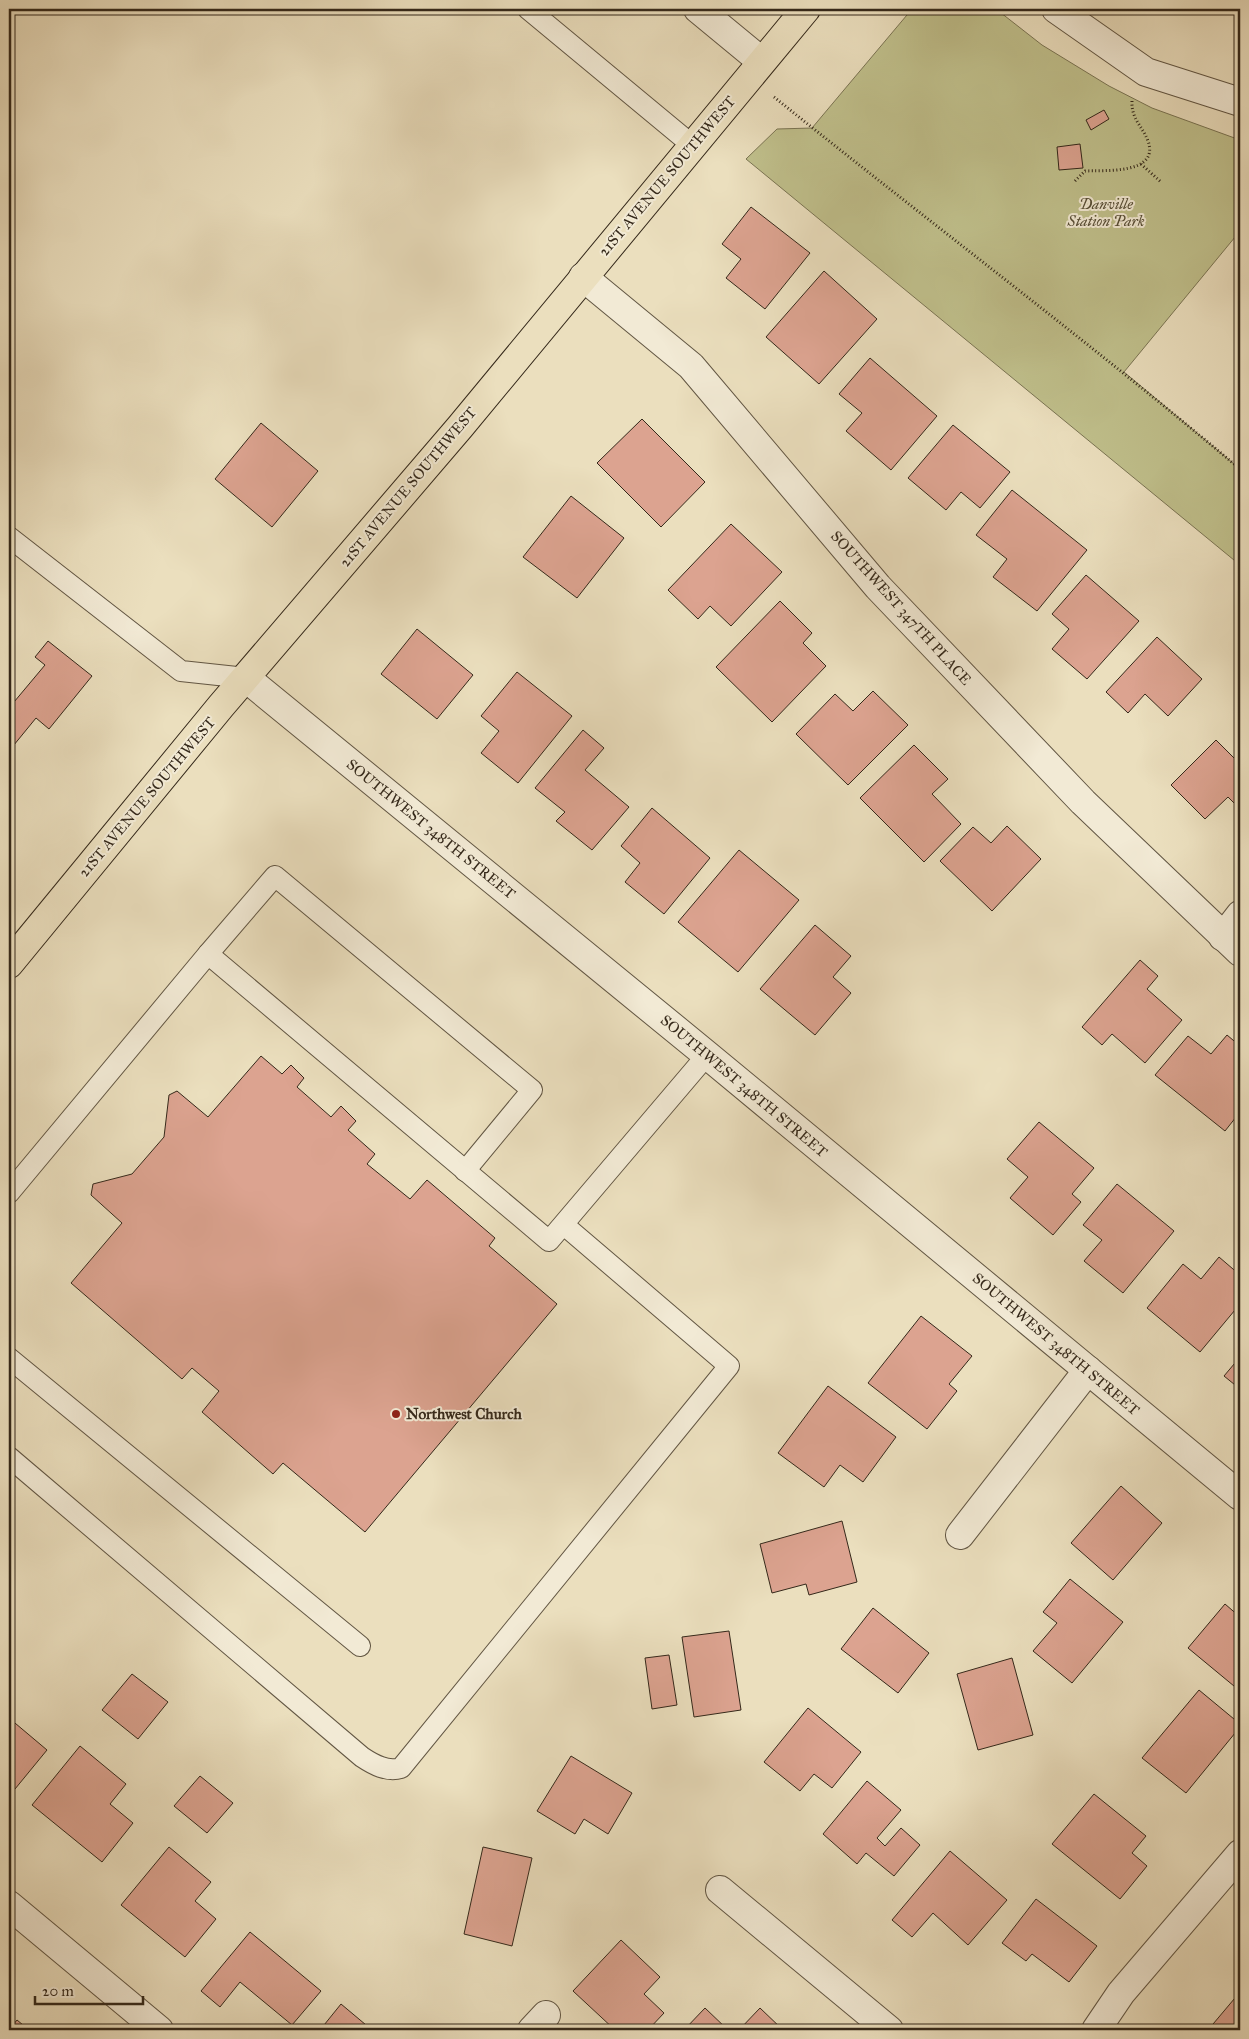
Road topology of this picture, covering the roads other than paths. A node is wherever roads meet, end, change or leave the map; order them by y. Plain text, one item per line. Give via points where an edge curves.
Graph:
1 (528, 9) edge
2 (698, 9) edge
3 (806, 9) edge
4 (1056, 9) edge
5 (755, 69) junction
6 (1240, 102) edge
7 (692, 145) junction
8 (583, 277) junction
9 (9, 537) edge
10 (246, 678) junction
11 (1240, 914) edge
12 (1232, 945) edge
13 (208, 954) junction
14 (9, 964) edge
15 (707, 1055) junction
16 (465, 1171) junction
17 (9, 1193) edge
18 (564, 1226) junction
19 (9, 1358) edge
20 (1088, 1370) junction
21 (9, 1457) edge
22 (1240, 1496) edge
23 (960, 1535) dead end
24 (360, 1646) dead end
25 (1240, 1854) edge
26 (720, 1890) dead end
27 (9, 1905) edge
28 (158, 2030) edge
29 (889, 2030) edge
30 (1096, 2030) edge

1 - 7 lane
2 - 5 street
3 - 5 main road, 21ST AVENUE SOUTHWEST
4 - 6 street via 1146,72
5 - 7 main road, 21ST AVENUE SOUTHWEST
7 - 8 main road, 21ST AVENUE SOUTHWEST
8 - 10 main road, 21ST AVENUE SOUTHWEST
8 - 12 street, SOUTHWEST 347TH PLACE via 690,366 878,587 1083,802
9 - 10 lane via 181,671
10 - 14 main road, 21ST AVENUE SOUTHWEST
10 - 15 street, SOUTHWEST 348TH STREET
11 - 12 street, SOUTHWEST 347TH PLACE
13 - 16 lane
13 - 16 lane via 275,876 532,1090
13 - 17 lane
15 - 18 lane
15 - 20 street, SOUTHWEST 348TH STREET
16 - 18 lane via 549,1241
18 - 21 lane via 729,1366 401,1768 382,1768 362,1757
19 - 24 lane
20 - 22 street, SOUTHWEST 348TH STREET
20 - 23 street
25 - 30 street via 1121,1993
26 - 29 street
27 - 28 street

